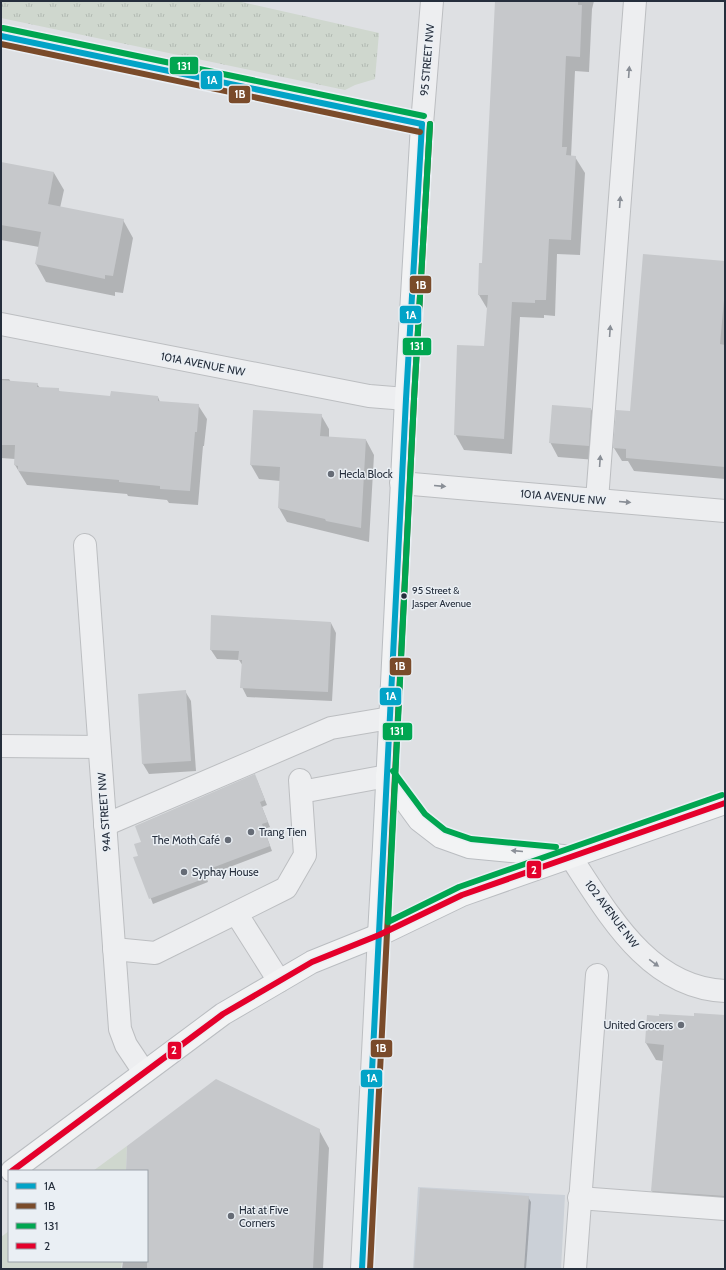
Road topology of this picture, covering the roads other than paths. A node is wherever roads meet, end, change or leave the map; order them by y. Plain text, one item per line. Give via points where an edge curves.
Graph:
1 (432, 1) edge
2 (634, 1) edge
3 (1, 36) edge
4 (422, 124) junction
5 (1, 324) edge
6 (406, 399) junction
7 (401, 483) junction
8 (597, 500) junction
9 (725, 511) edge
10 (85, 545) dead end
11 (390, 718) junction
12 (1, 746) edge
13 (99, 747) junction
14 (387, 776) junction
15 (725, 803) edge
16 (105, 825) junction
17 (570, 856) junction
18 (236, 913) junction
19 (378, 935) junction
20 (114, 949) junction
21 (597, 974) dead end
22 (279, 981) junction
23 (725, 991) edge
24 (144, 1072) junction
25 (13, 1170) edge
26 (579, 1198) junction
27 (725, 1209) edge
28 (362, 1269) edge
29 (575, 1269) edge

1 - 4 street, 95 STREET NW
8 -> 2 street
3 - 4 main road
4 - 6 main road, 95 STREET NW
5 - 6 street, 101A AVENUE NW via 368,396
6 - 7 main road, 95 STREET NW
7 -> 8 street, 101A AVENUE NW
7 - 11 main road, 95 STREET NW
8 -> 9 street, 101A AVENUE NW
10 - 13 street, 94A STREET NW
11 - 14 main road, 95 STREET NW
11 - 16 street via 331,728
12 - 13 street
13 - 16 street, 94A STREET NW
17 -> 14 main road via 468,847 442,837 419,820
14 - 18 street via 300,786 305,855 286,888
14 - 19 main road, 95 STREET NW
15 - 17 main road
16 - 20 street, 94A STREET NW
17 - 19 main road via 462,895
17 -> 23 street, 102 AVENUE NW via 629,941 644,956 684,983
18 - 20 street via 155,953
18 - 22 street
19 - 22 main road via 312,962
19 - 28 street, 95 STREET NW
20 - 24 street, 94A STREET NW via 120,1029 126,1045
21 - 26 street
22 - 24 main road via 223,1014
24 - 25 main road
26 - 27 street
26 - 29 street

